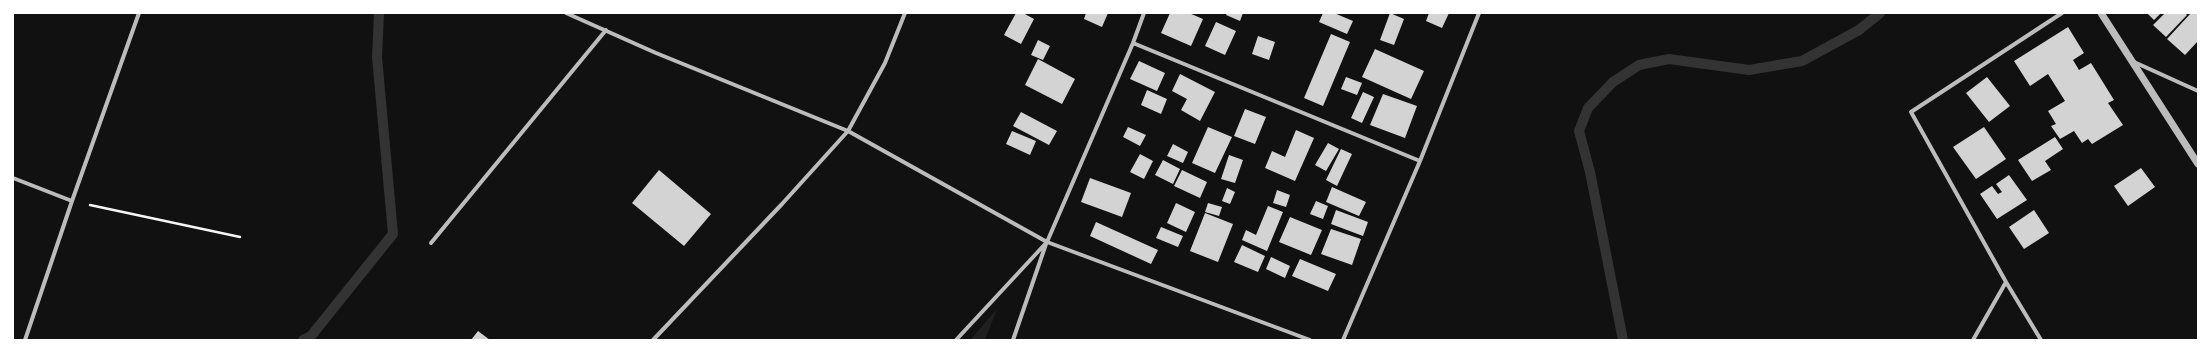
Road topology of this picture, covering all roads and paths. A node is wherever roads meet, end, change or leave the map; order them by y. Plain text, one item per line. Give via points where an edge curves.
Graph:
1 (139, 13) edge
2 (566, 13) edge
3 (905, 13) edge
4 (1144, 13) edge
5 (1479, 13) edge
6 (2062, 13) edge
7 (2101, 13) edge
8 (606, 30) junction
9 (1133, 43) junction
10 (2132, 61) junction
11 (2198, 91) edge
12 (848, 131) junction
13 (1420, 161) junction
14 (2198, 164) edge
15 (13, 178) edge
16 (72, 201) junction
17 (240, 238) dead end
18 (1047, 242) junction
19 (431, 243) dead end
20 (2006, 282) junction
21 (25, 340) edge
22 (653, 340) edge
23 (956, 340) edge
24 (1013, 340) edge
25 (1310, 340) edge
26 (1343, 340) edge
27 (1973, 340) edge
28 (2041, 340) edge

1 - 16 street
2 - 8 street
3 - 12 street via 885,63
4 - 9 street
5 - 13 street
6 - 20 street via 1911,112
7 - 10 street
8 - 12 street
8 - 19 street
9 - 13 street
9 - 18 street
10 - 11 street
10 - 14 street
12 - 18 street
12 - 22 street
13 - 26 street
15 - 16 street
16 - 17 path
16 - 21 street
18 - 23 street
18 - 24 street
18 - 25 street
20 - 27 street
20 - 28 street

